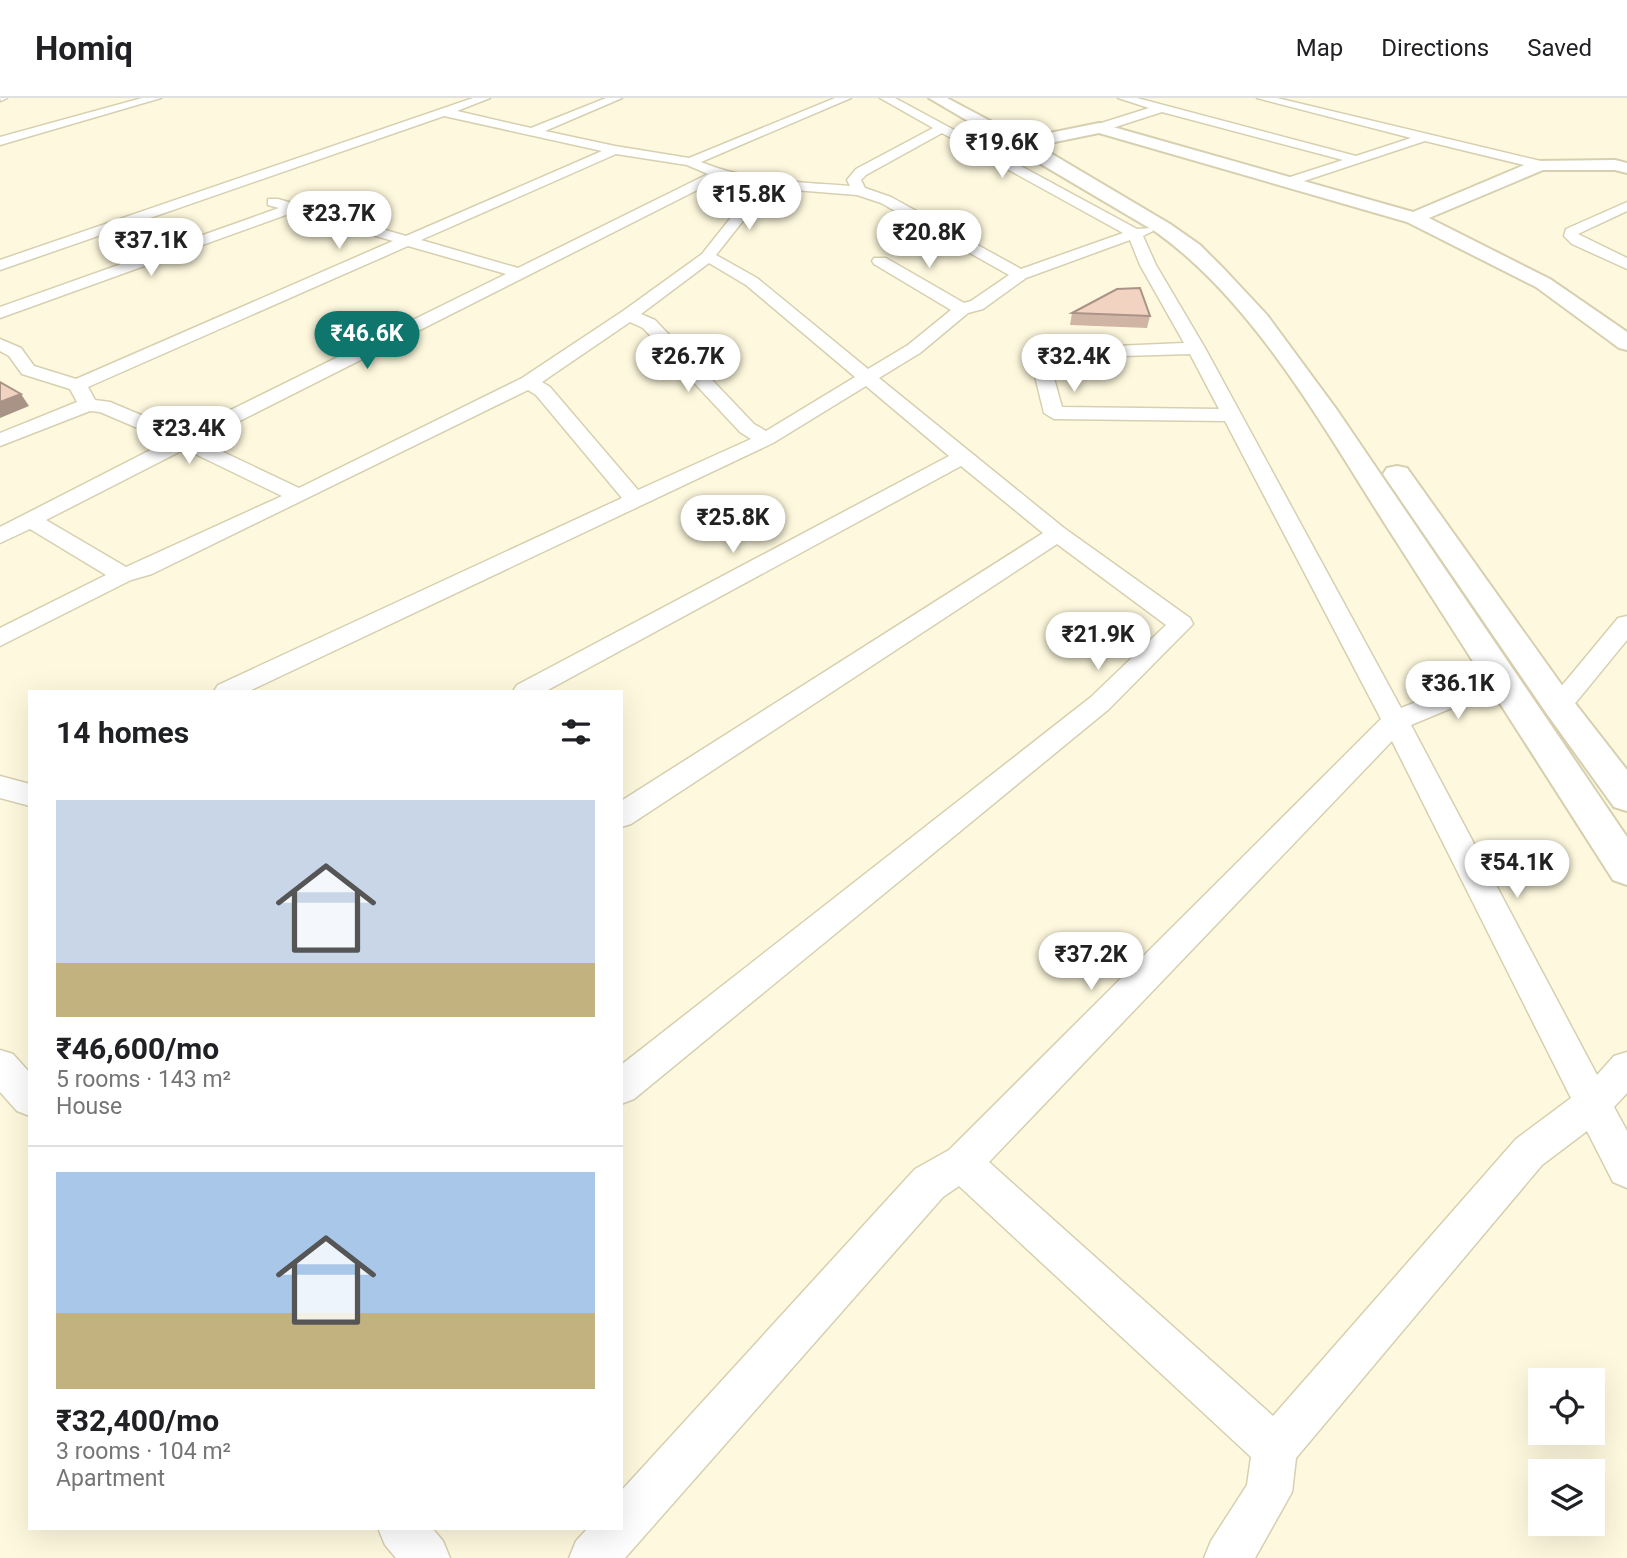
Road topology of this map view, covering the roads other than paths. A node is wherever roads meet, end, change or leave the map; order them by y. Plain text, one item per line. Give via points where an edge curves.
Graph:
1 (155, 98) edge
2 (484, 98) edge
3 (616, 98) edge
4 (845, 98) edge
5 (886, 98) edge
6 (936, 98) edge
7 (957, 98) edge
8 (1124, 98) edge
9 (1263, 98) edge
10 (1184, 101) dead end
11 (1163, 108) junction
12 (443, 112) junction
13 (10, 126) dead end
14 (1099, 128) junction
15 (941, 129) junction
16 (534, 131) junction
17 (30, 132) junction
18 (1426, 137) junction
19 (0, 141) edge
20 (1035, 141) junction
21 (615, 150) junction
22 (1354, 159) junction
23 (690, 162) junction
24 (1540, 165) junction
25 (1627, 168) edge
26 (719, 174) junction
27 (1292, 181) junction
28 (765, 184) junction
29 (232, 186) junction
30 (859, 191) junction
31 (1627, 206) edge
32 (290, 209) junction
33 (1414, 218) junction
34 (1163, 228) junction
35 (1134, 233) junction
36 (406, 242) junction
37 (707, 257) junction
38 (880, 261) dead end
39 (1627, 264) edge
40 (0, 265) edge
41 (518, 273) junction
42 (1020, 275) junction
43 (962, 309) junction
44 (0, 313) edge
45 (629, 315) junction
46 (1283, 316) dead end
47 (1627, 342) edge
48 (0, 344) edge
49 (1196, 348) junction
50 (869, 378) junction
51 (529, 382) junction
52 (77, 385) junction
53 (88, 405) junction
54 (1231, 415) junction
55 (1360, 421) dead end
56 (766, 439) junction
57 (0, 440) edge
58 (187, 442) junction
59 (962, 457) junction
60 (299, 496) junction
61 (634, 499) junction
62 (32, 521) junction
63 (1057, 534) junction
64 (0, 536) edge
65 (123, 575) junction
66 (1627, 624) edge
67 (0, 638) edge
68 (1503, 677) junction
69 (229, 690) edge
70 (528, 690) edge
71 (1559, 706) junction
72 (1395, 721) junction
73 (0, 787) edge
74 (28, 794) edge
75 (1627, 797) edge
76 (623, 815) edge
77 (1627, 869) edge
78 (0, 1066) edge
79 (1627, 1068) edge
80 (623, 1085) edge
81 (28, 1097) edge
82 (1593, 1104) junction
83 (962, 1163) junction
84 (1627, 1169) edge
85 (1275, 1448) junction
86 (623, 1525) edge
87 (404, 1530) edge
88 (618, 1530) edge
89 (426, 1558) edge
90 (593, 1558) edge
91 (1228, 1558) edge

1 - 17 street
2 - 12 street
3 - 16 street
4 - 23 street
5 - 15 street
6 - 34 main road
7 - 20 main road
8 - 11 street
9 - 18 street
10 - 11 street
11 - 14 street
11 - 22 street
12 - 16 street
12 - 29 street
13 - 17 street
14 - 20 main road
14 - 27 main road
15 - 30 street via 861,172 853,180
15 - 35 street
16 - 21 street
17 - 19 street
18 - 22 street
18 - 24 street
20 - 46 main road via 1182,224 1239,269
21 - 23 street
21 - 36 street
22 - 27 street
23 - 26 street
24 - 25 main road
24 - 33 main road
26 - 28 street
26 - 41 street
27 - 33 main road
28 - 30 street
28 - 37 street
29 - 32 street
29 - 40 street
30 - 42 street via 886,200
31 - 39 street via 1571,236
32 - 36 street
32 - 44 street
33 - 47 main road via 1543,283
34 - 35 street
34 - 68 main road via 1193,249 1259,320
35 - 42 street
35 - 49 street
36 - 41 street
36 - 52 street
37 - 45 street
37 - 50 street via 754,284
38 - 43 street
41 - 58 street
42 - 43 street via 977,305
43 - 50 street via 914,349
45 - 51 street
45 - 56 street via 649,324 747,428
48 - 52 street via 15,352 28,370
49 - 54 street
49 - 54 street via 1052,354 1042,368 1054,413
50 - 56 street
50 - 59 street
51 - 60 street
51 - 61 street via 543,391
52 - 53 street
53 - 57 street
53 - 58 street via 103,406
54 - 72 street
55 - 71 main road
56 - 61 street
58 - 60 street
58 - 62 street
59 - 63 street
59 - 70 street
60 - 65 street
61 - 69 street
62 - 64 street
62 - 65 street
63 - 76 street
63 - 80 street via 1181,624 1100,703
65 - 67 street
66 - 71 street
68 - 72 street
68 - 77 main road
71 - 75 main road
72 - 82 street
72 - 83 street
73 - 74 street
78 - 81 street
79 - 82 street
82 - 84 street
82 - 85 street via 1529,1152
83 - 85 street
83 - 86 street via 929,1183
85 - 91 street via 1269,1492
87 - 89 street
88 - 90 street

